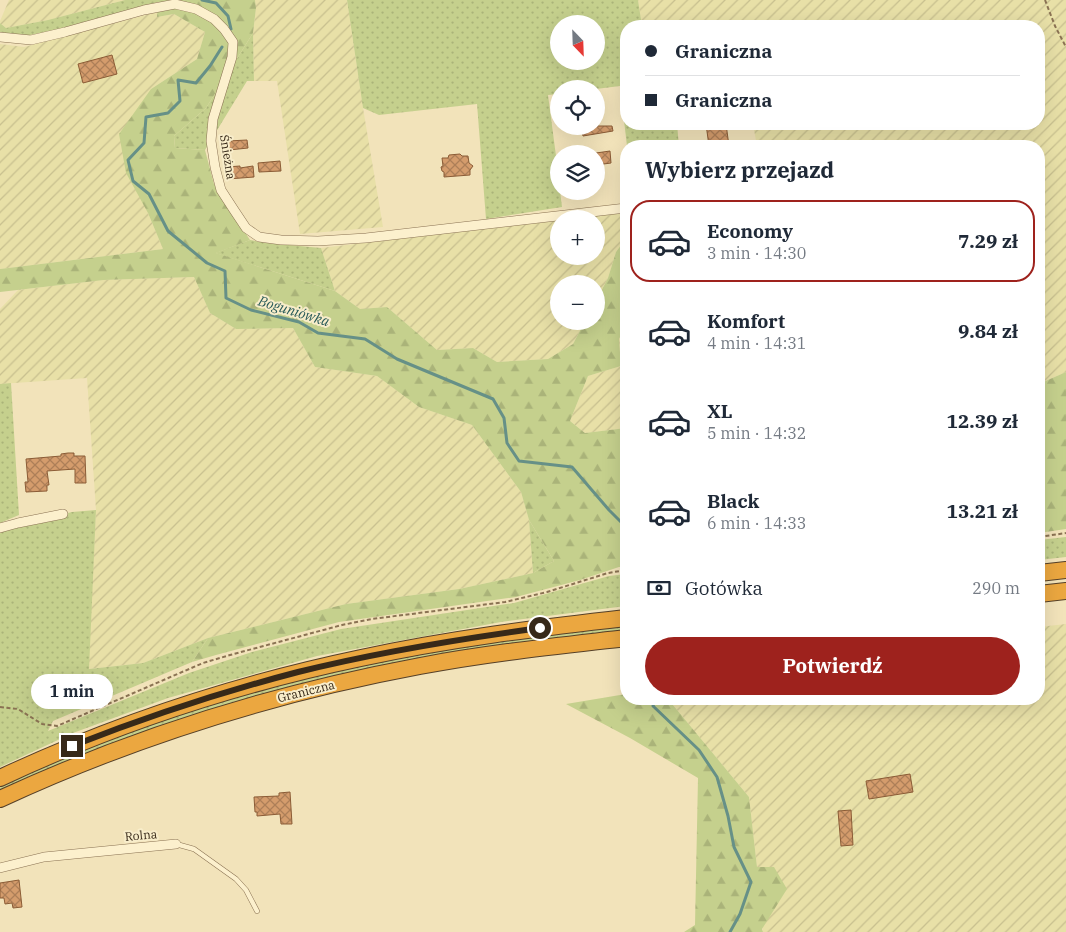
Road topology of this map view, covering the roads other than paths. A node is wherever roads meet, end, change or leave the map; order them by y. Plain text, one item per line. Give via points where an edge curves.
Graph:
1 (0, 37) edge
2 (620, 209) edge
3 (63, 514) dead end
4 (0, 528) edge
5 (1066, 570) edge
6 (1045, 572) edge
7 (1066, 591) edge
8 (1045, 593) edge
9 (620, 619) edge
10 (620, 639) edge
11 (0, 778) edge
12 (0, 799) edge
13 (176, 844) joint
14 (0, 868) edge
15 (257, 911) dead end

1 - 2 street, Śnieżna via 31,40 175,4 196,9 214,19 233,42 232,57 212,118 215,167 221,190 246,228 259,237 318,241 366,238
3 - 4 street
5 - 6 highway
7 - 8 highway
9 - 11 highway, Graniczna via 451,641 297,672 162,713 72,746
10 - 12 highway, Graniczna via 459,659 298,693 164,733
13 - 14 street, Rolna via 44,857
13 - 15 lane, Rolna via 194,849 236,878

